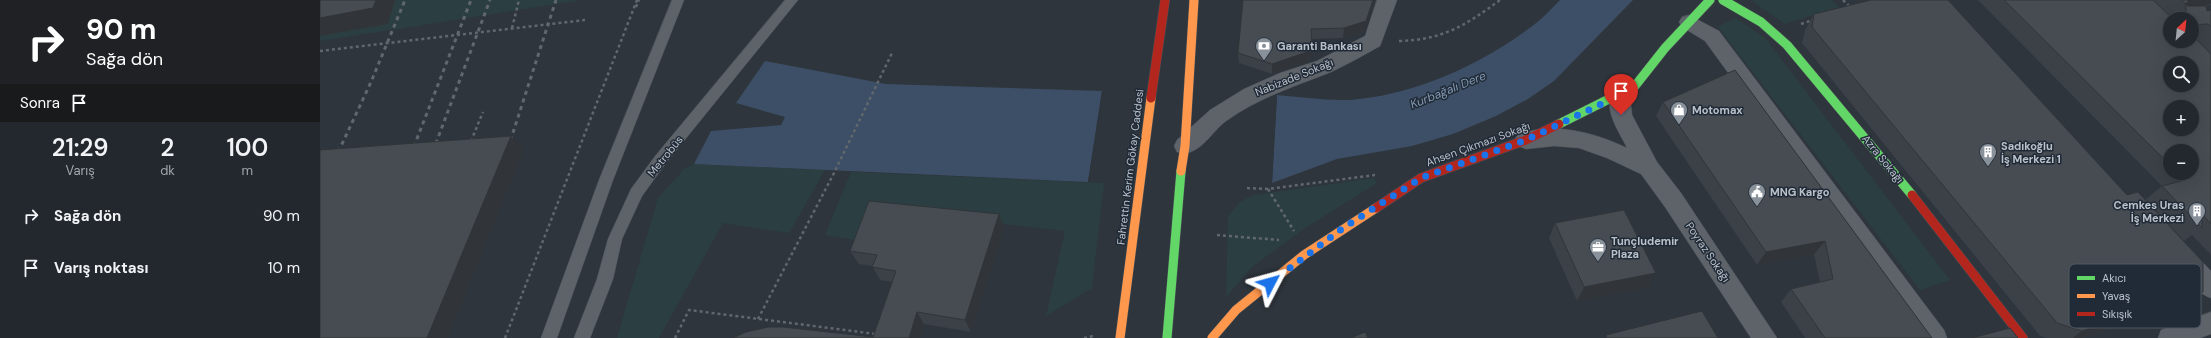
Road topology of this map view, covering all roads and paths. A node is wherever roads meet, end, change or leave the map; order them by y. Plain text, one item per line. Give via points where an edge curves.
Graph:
1 (519, 0) edge
2 (638, 0) edge
3 (678, 0) edge
4 (792, 0) edge
5 (1165, 0) edge
6 (1194, 0) edge
7 (1388, 0) edge
8 (1500, 0) edge
9 (1710, 0) edge
10 (1723, 0) edge
11 (1843, 0) edge
12 (1848, 10) edge
13 (1821, 18) edge
14 (585, 20) dead end
15 (1689, 22) junction
16 (512, 28) junction
17 (1779, 37) junction
18 (1373, 41) junction
19 (320, 51) edge
20 (892, 53) dead end
21 (1620, 95) junction
22 (483, 112) dead end
23 (1526, 140) junction
24 (1185, 146) junction
25 (468, 147) edge
26 (1649, 168) junction
27 (1382, 175) dead end
28 (1247, 188) dead end
29 (1268, 189) junction
30 (1297, 235) dead end
31 (1217, 236) dead end
32 (1286, 241) dead end
33 (2168, 241) edge
34 (2189, 264) edge
35 (2201, 277) edge
36 (2211, 288) edge
37 (758, 319) junction
38 (2211, 324) edge
39 (2201, 327) edge
40 (2199, 328) edge
41 (881, 335) edge
42 (505, 338) edge
43 (550, 338) edge
44 (582, 338) edge
45 (675, 338) edge
46 (1120, 338) edge
47 (1167, 338) edge
48 (1212, 338) edge
49 (1765, 338) edge
50 (1935, 338) edge
51 (2023, 338) edge
52 (2170, 338) edge

1 - 16 path
2 - 42 path
3 - 43 lane via 606,180
4 - 44 lane, Metrobüs via 636,193 616,239
5 - 46 street, Fahrettin Kerim Gökay Caddesi
6 - 24 street
7 - 18 street
8 - 18 path via 1461,28 1444,35 1422,41
9 - 15 street, Ahsen Çıkmazı Sokağı
10 - 17 street, Azra Sokağı via 1761,22
11 - 12 path via 1852,9
13 - 17 path via 1800,24
14 - 16 path
15 - 21 street, Ahsen Çıkmazı Sokağı via 1635,86
15 - 50 street via 1712,36
16 - 19 path
17 - 51 street, Azra Sokağı via 1886,162
18 - 24 street, Nabizade Sokağı via 1324,66 1251,95 1217,116
20 - 37 path via 834,173
21 - 23 street, Ahsen Çıkmazı Sokağı
21 - 26 street, Poyraz Sokağı via 1621,115
22 - 25 path
23 - 26 street via 1554,137 1585,140
23 - 48 street, Ahsen Çıkmazı Sokağı via 1421,178 1304,256 1236,310
24 - 47 street via 1178,192
26 - 49 street, Poyraz Sokağı
27 - 29 path
28 - 29 path
29 - 30 path
31 - 32 path
33 - 34 street
35 - 36 street
37 - 41 path
37 - 45 path via 689,310
38 - 39 street
40 - 52 street

